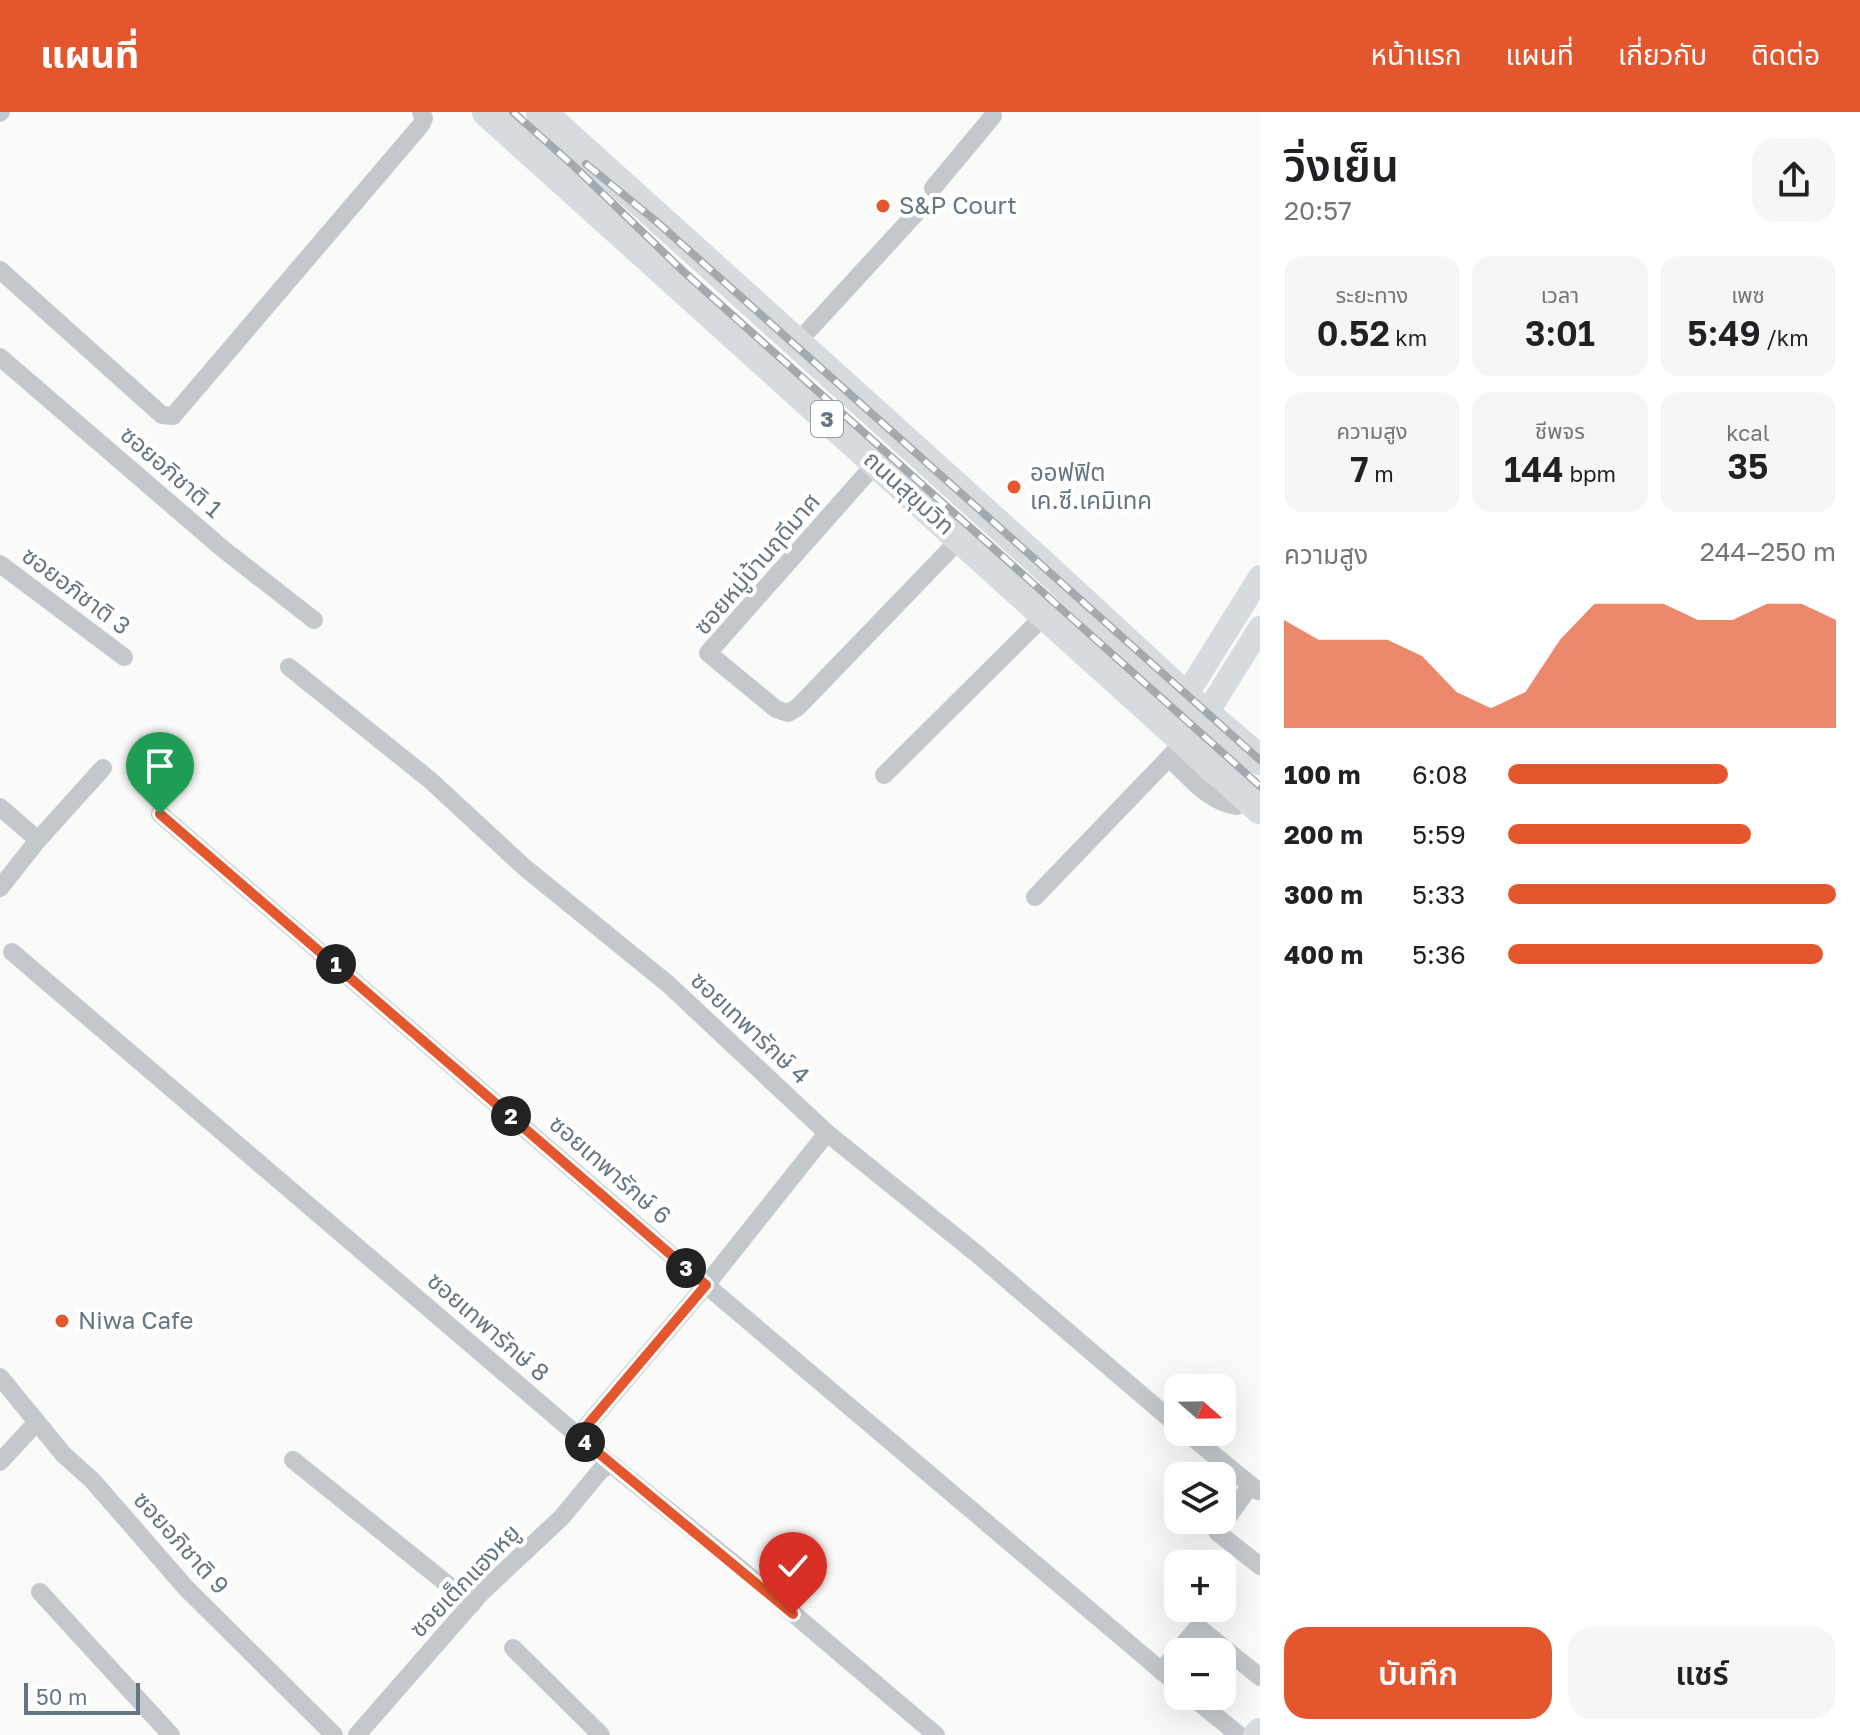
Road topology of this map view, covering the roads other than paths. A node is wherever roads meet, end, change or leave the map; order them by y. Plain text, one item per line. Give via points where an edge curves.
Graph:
1 (421, 112) edge
2 (487, 112) edge
3 (541, 112) edge
4 (993, 116) dead end
5 (933, 188) dead end
6 (919, 210) dead end
7 (0, 270) edge
8 (797, 343) junction
9 (0, 357) edge
10 (876, 463) junction
11 (960, 539) junction
12 (0, 564) edge
13 (1260, 577) edge
14 (1045, 615) junction
15 (314, 620) dead end
16 (1260, 628) edge
17 (124, 657) dead end
18 (289, 667) dead end
19 (1196, 705) junction
20 (1177, 743) junction
21 (1260, 760) edge
22 (103, 768) dead end
23 (884, 775) dead end
24 (1254, 803) edge
25 (0, 807) edge
26 (160, 814) dead end
27 (38, 840) junction
28 (0, 888) edge
29 (1035, 897) dead end
30 (12, 952) dead end
31 (827, 1133) junction
32 (706, 1285) junction
33 (0, 1377) edge
34 (1164, 1414) edge
35 (36, 1423) junction
36 (578, 1436) junction
37 (1203, 1446) edge
38 (293, 1460) dead end
39 (0, 1462) edge
40 (611, 1464) junction
41 (1255, 1489) edge
42 (1260, 1566) edge
43 (40, 1592) dead end
44 (472, 1604) junction
45 (513, 1648) dead end
46 (1161, 1671) junction
47 (1164, 1673) edge
48 (1260, 1677) edge
49 (1208, 1710) edge
50 (171, 1735) edge
51 (334, 1735) edge
52 (357, 1735) edge
53 (601, 1735) edge
54 (936, 1735) edge
55 (1239, 1735) edge

1 - 7 street via 421,125 173,416 162,415
2 - 10 highway, ถนนสุขุมวิท / 3
3 - 8 highway, ถนนสุขุมวิท / 3
4 - 5 street
6 - 8 street
8 - 19 highway, ถนนสุขุมวิท / 3
9 - 15 street, ซอยอภิชาติ 1 via 223,549
10 - 11 highway, ถนนสุขุมวิท / 3
10 - 11 street, ซอยหมู่บ้านฤดีมาศ via 708,653 788,713
11 - 14 highway, ถนนสุขุมวิท / 3
12 - 17 street, ซอยอภิชาติ 3
13 - 19 main road
14 - 20 highway, ถนนสุขุมวิท / 3
14 - 23 street
16 - 19 main road
18 - 31 street, ซอยเทพารักษ์ 4 via 668,984
19 - 20 main road
19 - 21 highway, ถนนสุขุมวิท / 3
20 - 24 highway, ถนนสุขุมวิท / 3
20 - 29 street
22 - 27 street
25 - 27 street
26 - 32 street, ซอยเทพารักษ์ 6
27 - 28 street
30 - 36 street, ซอยเทพารักษ์ 8
31 - 32 street
31 - 34 street, ซอยเทพารักษ์ 4
32 - 36 street
32 - 46 street, ซอยเทพารักษ์ 6
33 - 35 street, ซอยอภิชาติ 9
35 - 39 street
35 - 51 street, ซอยอภิชาติ 9 via 186,1588
36 - 40 street, ซอยเทพารักษ์ 8
37 - 41 street
38 - 44 street
40 - 44 street, ซอยเต็กแฮงหยู
40 - 54 street, ซอยเทพารักษ์ 8
41 - 42 street via 1217,1532
43 - 50 street
44 - 52 street, ซอยเต็กแฮงหยู
45 - 53 street
46 - 47 street, ซอยเทพารักษ์ 6
46 - 48 street via 1198,1627
49 - 55 street

